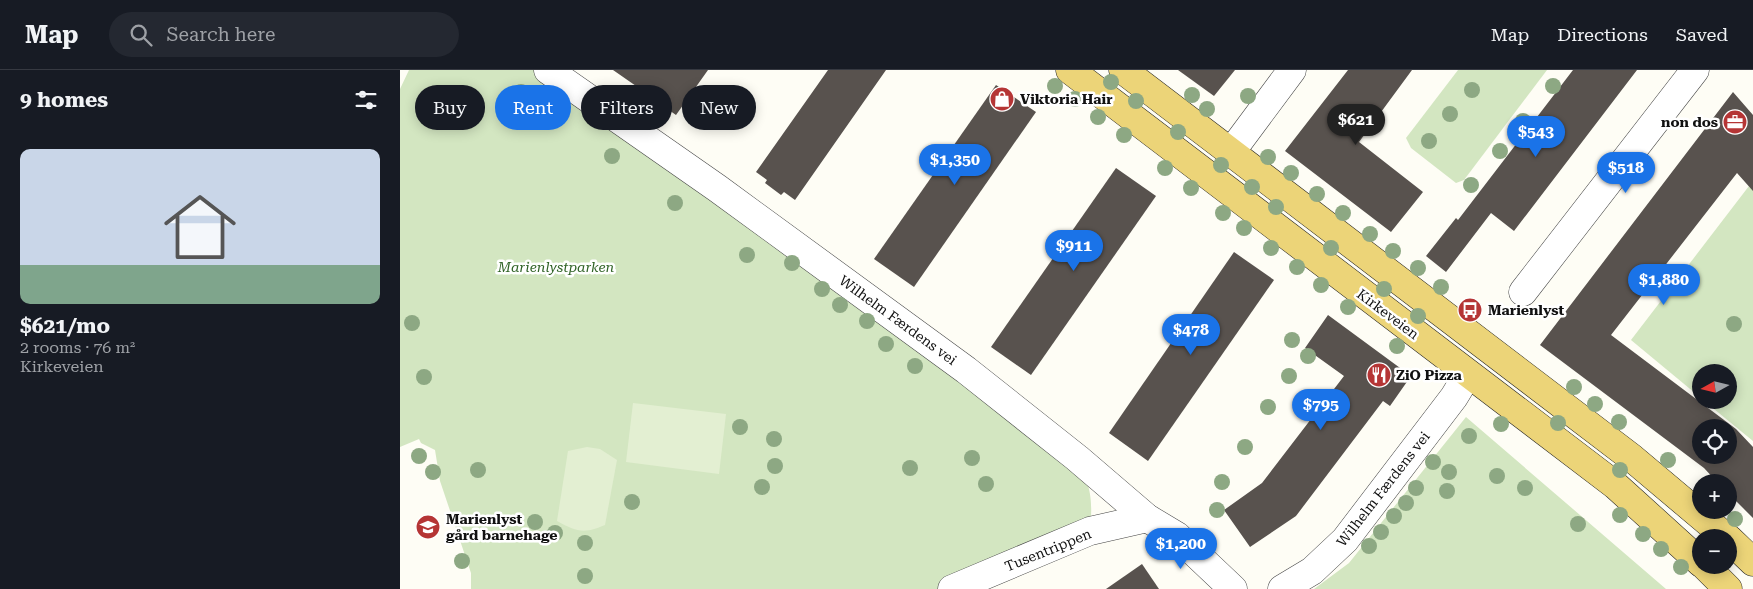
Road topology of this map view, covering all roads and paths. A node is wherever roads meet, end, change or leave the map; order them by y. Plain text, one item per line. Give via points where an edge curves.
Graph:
1 (548, 70) edge
2 (1070, 70) edge
3 (1123, 70) edge
4 (1292, 70) edge
5 (1695, 70) edge
6 (1231, 152) junction
7 (1523, 292) dead end
8 (1468, 374) junction
9 (1147, 518) junction
10 (1717, 529) edge
11 (1737, 547) edge
12 (1692, 555) edge
13 (1753, 562) edge
14 (1712, 574) edge
15 (952, 589) edge
16 (1233, 589) edge
17 (1282, 589) edge
18 (1728, 589) edge

1 - 9 street, Wilhelm Færdens vei via 717,188 958,365
2 - 8 main road, Kirkeveien
3 - 6 main road
4 - 6 street
5 - 7 street
6 - 10 main road via 1632,458
8 - 12 main road, Kirkeveien via 1615,485
8 - 17 street, Wilhelm Færdens vei via 1345,540 1312,571
9 - 15 street, Tusentrippen via 1090,531
9 - 16 street, Wilhelm Færdens vei via 1177,536
11 - 13 main road
14 - 18 main road, Kirkeveien

